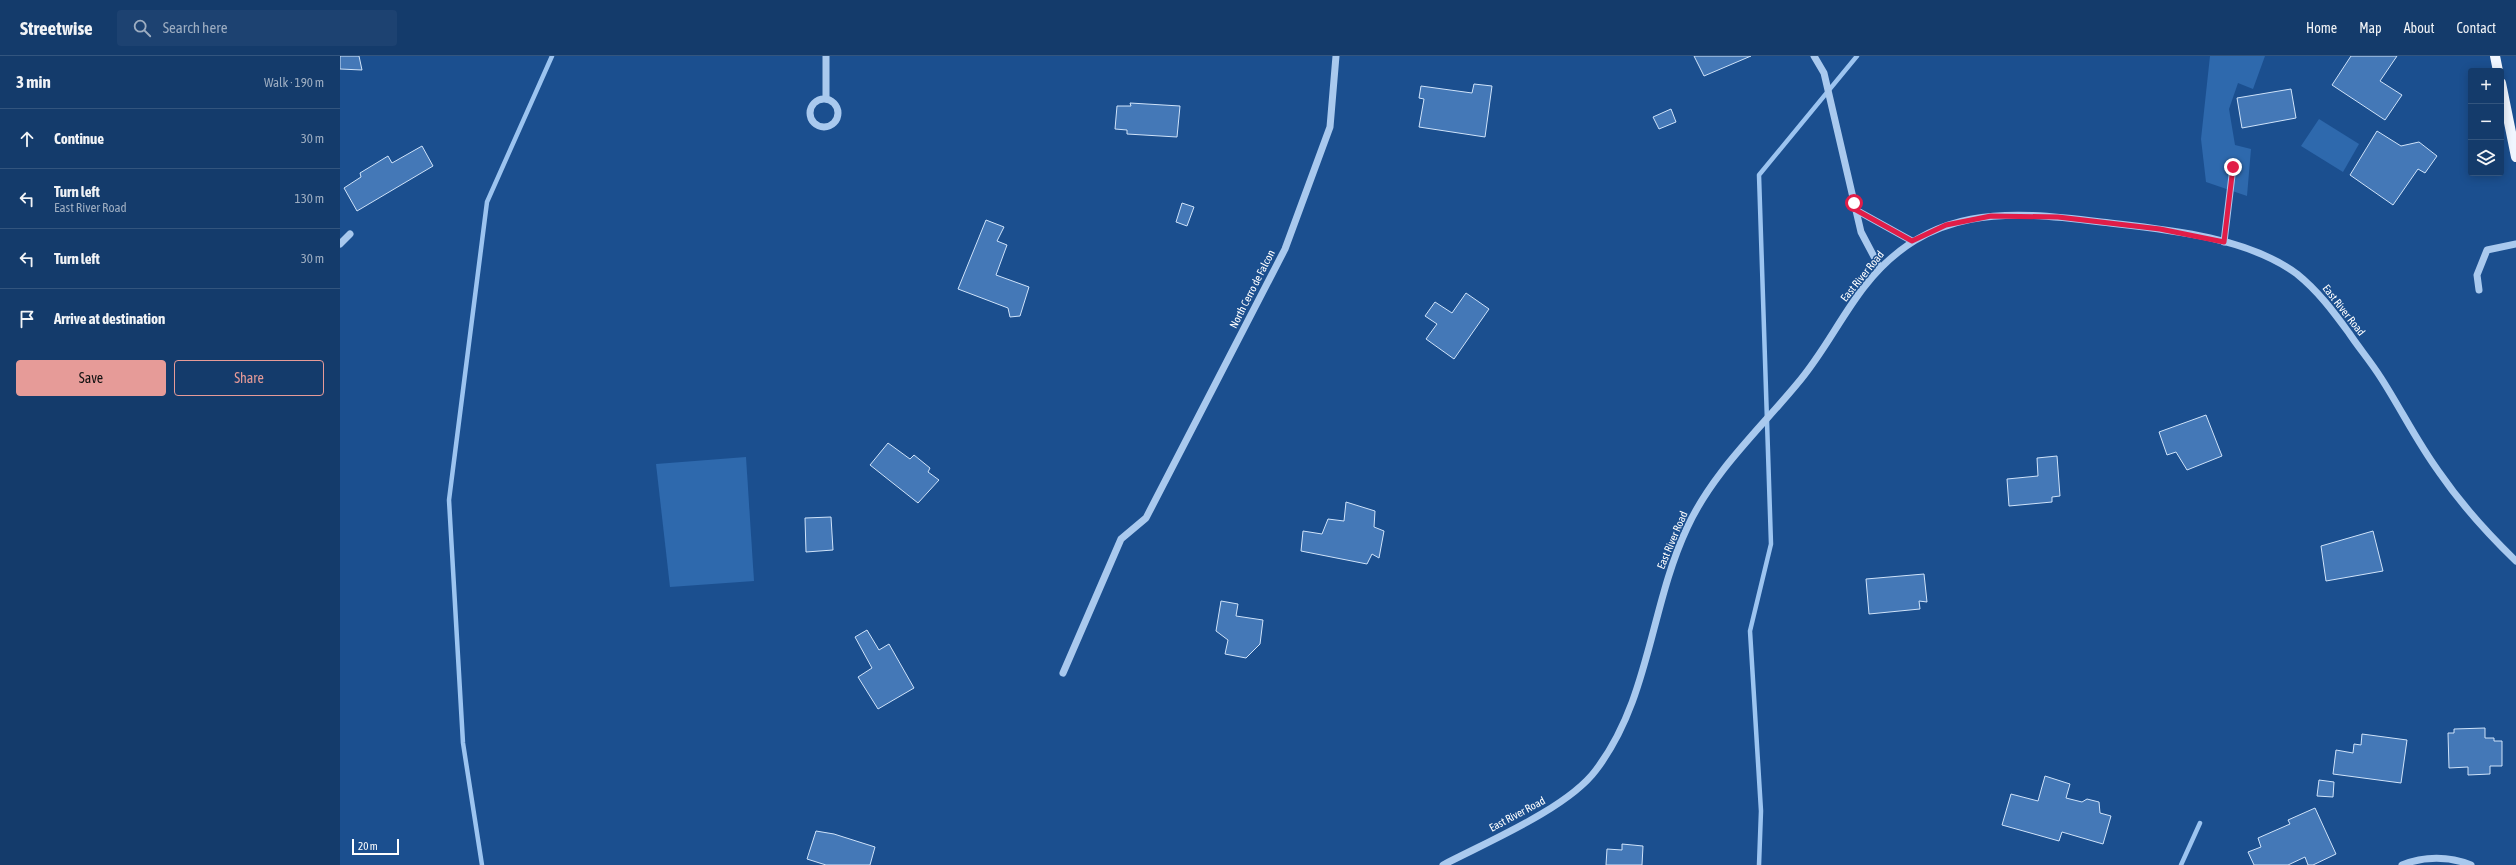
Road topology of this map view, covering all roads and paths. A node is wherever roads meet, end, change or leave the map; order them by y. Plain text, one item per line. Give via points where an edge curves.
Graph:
1 (826, 56) edge
2 (1336, 56) edge
3 (1814, 56) edge
4 (2495, 56) edge
5 (2497, 68) edge
6 (826, 98) junction
7 (2504, 98) edge
8 (2516, 157) edge
9 (2233, 167) dead end
10 (1856, 210) junction
11 (350, 234) dead end
12 (1912, 241) junction
13 (2224, 242) junction
14 (340, 244) edge
15 (2516, 244) edge
16 (1880, 268) junction
17 (2479, 290) dead end
18 (2516, 561) edge
19 (1063, 673) dead end
20 (1443, 865) edge
21 (2402, 865) edge
22 (2471, 865) edge

1 - 6 street
2 - 19 street, North Cerro de Falcon via 1330,127 1285,249 1146,518 1121,539
3 - 10 street via 1824,73
4 - 5 main road
6 - 6 street via 835,103 838,112 832,125 822,127 814,123 810,110 813,102
7 - 8 main road
9 - 13 street
10 - 12 street
10 - 16 street via 1861,232
11 - 14 street
12 - 13 street, East River Road via 1946,225 1991,216 2058,217 2160,229
12 - 16 street, East River Road
13 - 18 street, East River Road via 2259,254 2293,272 2321,295 2379,375 2438,471 2483,528
15 - 17 street via 2487,250 2477,275
16 - 20 street, East River Road via 1862,289 1799,382 1708,490 1687,526 1658,608 1630,712 1617,738 1594,773 1558,804
21 - 22 street via 2415,860 2454,858

